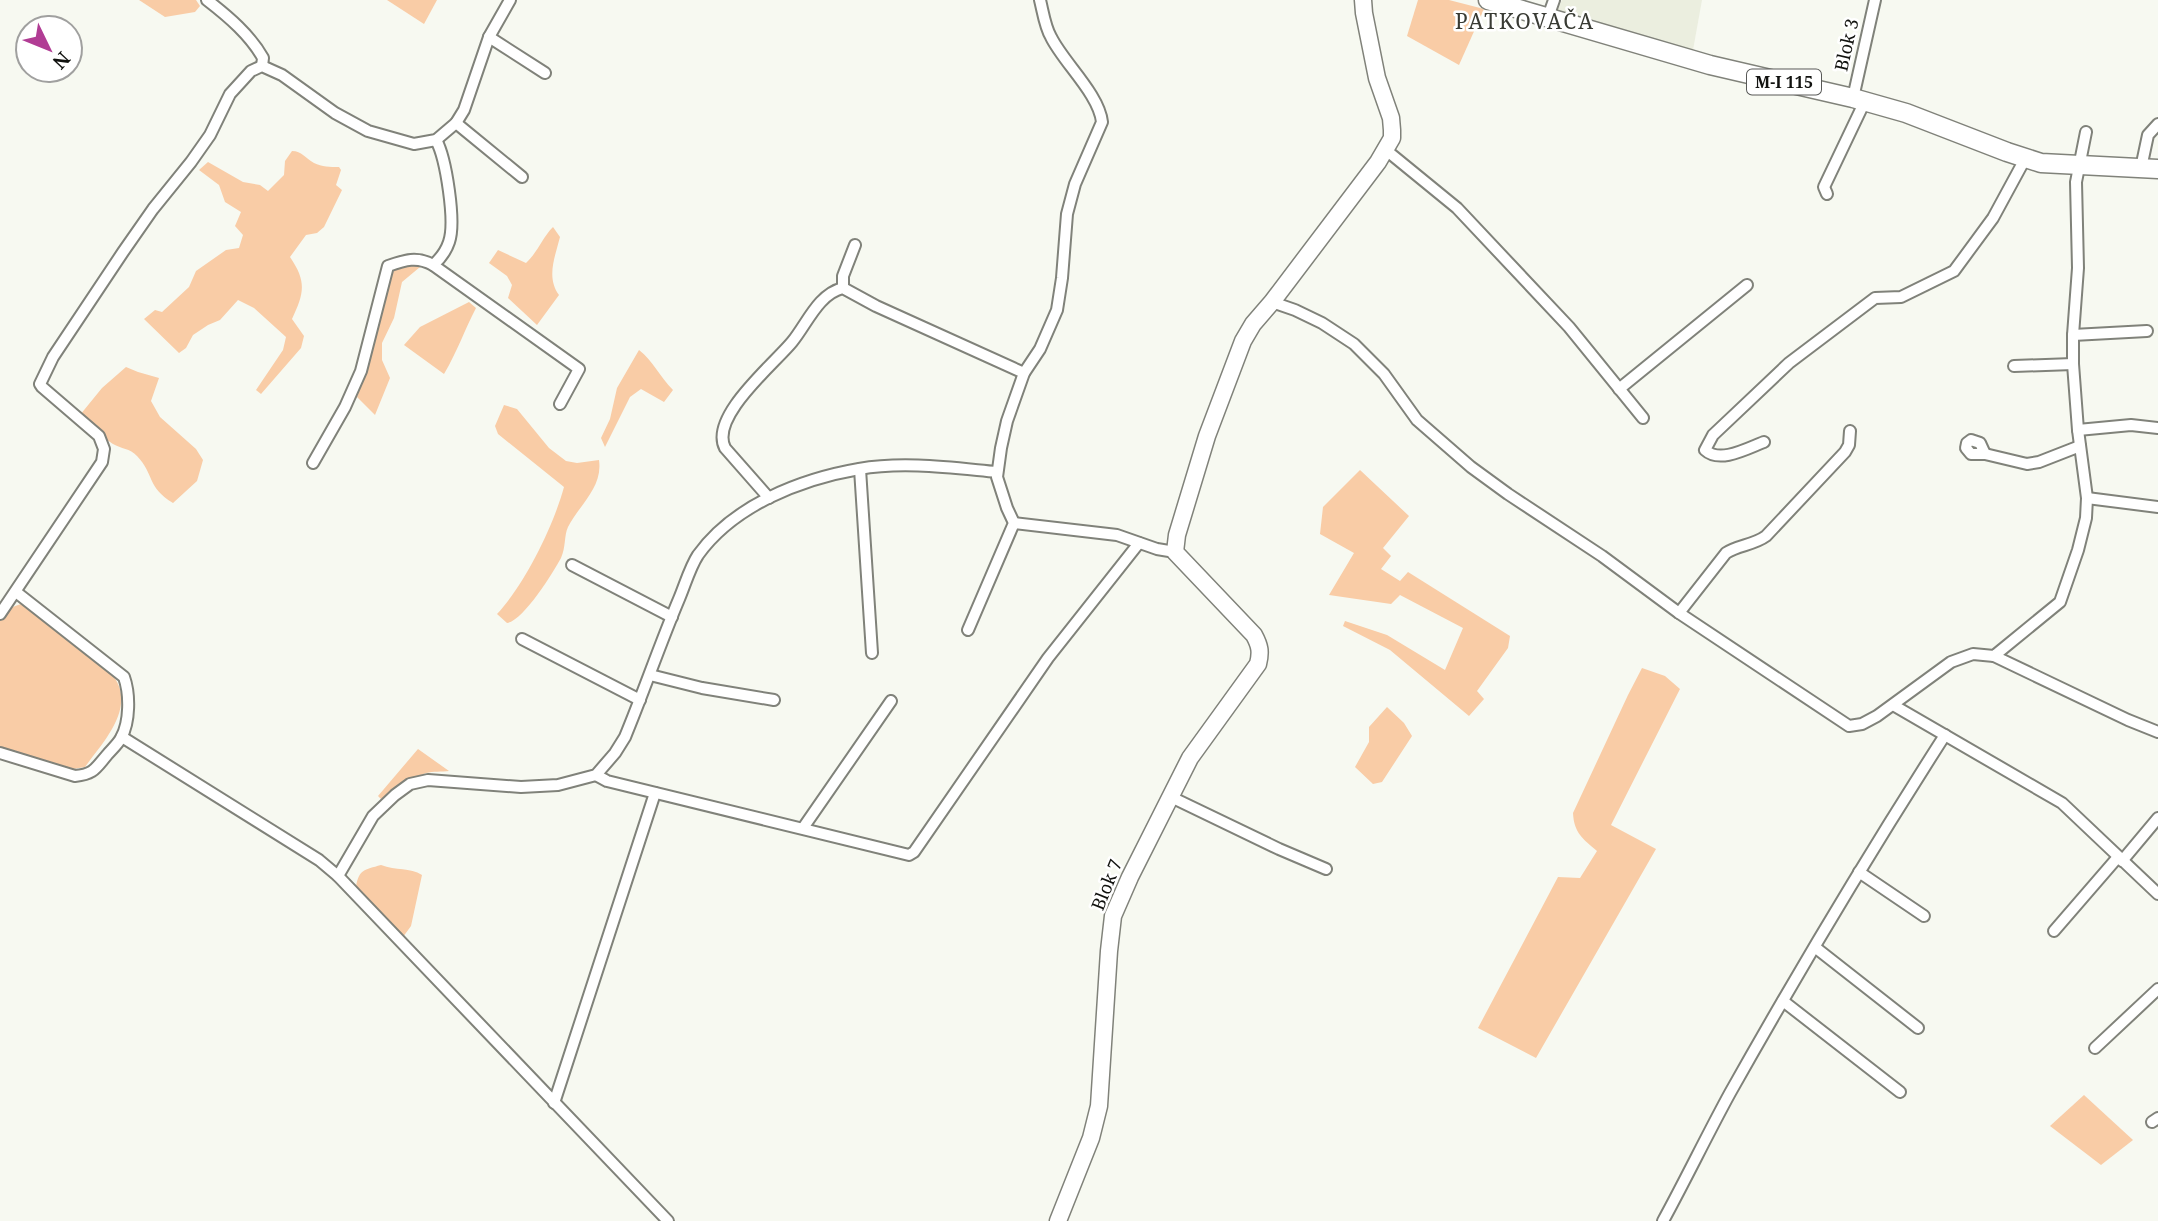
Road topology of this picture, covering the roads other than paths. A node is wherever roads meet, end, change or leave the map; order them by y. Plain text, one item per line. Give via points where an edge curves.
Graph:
1 (208, 0) edge
2 (510, 0) edge
3 (1040, 0) edge
4 (1363, 0) edge
5 (1554, 0) edge
6 (1875, 0) edge
7 (1496, 1) edge
8 (1548, 17) junction
9 (489, 37) junction
10 (262, 66) junction
11 (545, 73) dead end
12 (1859, 100) junction
13 (456, 122) junction
14 (2158, 124) edge
15 (2086, 132) dead end
16 (436, 140) junction
17 (1386, 150) junction
18 (2025, 159) junction
19 (2078, 166) junction
20 (2149, 169) edge
21 (522, 177) dead end
22 (1827, 194) dead end
23 (855, 245) dead end
24 (433, 265) junction
25 (1747, 285) dead end
26 (843, 288) junction
27 (1272, 302) junction
28 (2147, 331) dead end
29 (2073, 335) junction
30 (2073, 364) junction
31 (2014, 366) dead end
32 (1024, 373) junction
33 (1619, 389) junction
34 (560, 404) dead end
35 (1643, 418) dead end
36 (2158, 428) edge
37 (2078, 430) junction
38 (1850, 431) dead end
39 (1764, 442) dead end
40 (2080, 446) junction
41 (1985, 454) dead end
42 (313, 463) dead end
43 (860, 469) junction
44 (997, 472) junction
45 (769, 498) junction
46 (2087, 498) junction
47 (2158, 507) edge
48 (1014, 523) junction
49 (1139, 543) junction
50 (1175, 552) junction
51 (572, 565) dead end
52 (16, 592) junction
53 (1679, 613) junction
54 (0, 614) edge
55 (672, 617) junction
56 (968, 631) dead end
57 (522, 639) dead end
58 (872, 653) dead end
59 (1994, 656) junction
60 (650, 675) junction
61 (640, 700) junction
62 (774, 700) dead end
63 (891, 701) dead end
64 (1893, 705) junction
65 (2158, 732) edge
66 (1945, 735) junction
67 (122, 737) junction
68 (0, 753) edge
69 (596, 775) junction
70 (655, 793) junction
71 (1171, 797) junction
72 (2158, 818) edge
73 (803, 828) junction
74 (2120, 859) junction
75 (1326, 869) dead end
76 (1859, 872) junction
77 (338, 876) junction
78 (2158, 894) edge
79 (1924, 916) dead end
80 (2054, 931) dead end
81 (1816, 948) junction
82 (2158, 989) edge
83 (1783, 1002) junction
84 (1918, 1028) dead end
85 (2095, 1048) dead end
86 (1900, 1092) dead end
87 (554, 1103) junction
88 (668, 1221) edge
89 (1058, 1221) edge
90 (1663, 1221) edge

1 - 10 street via 255,44 264,58
2 - 9 street
3 - 32 street via 1050,36 1089,93 1102,122 1066,214 1057,310
4 - 17 street via 1377,78 1391,118 1392,138
5 - 8 street
6 - 12 street, Blok 3
7 - 8 main road, M-I 115
8 - 12 main road, M-I 115 via 1710,65
9 - 11 street
9 - 13 street
10 - 16 street via 368,131 414,144
10 - 52 street via 230,94 210,135 123,252 42,378 42,387 99,436 104,449 102,462
12 - 18 main road, M-I 115
12 - 22 street, Blok 3 via 1824,187
13 - 16 street
13 - 21 street
14 - 20 street via 2148,135
15 - 19 street
16 - 24 street via 442,150 452,219 449,242
17 - 27 street
17 - 33 street via 1457,208 1569,327
18 - 19 main road, M-I 115
18 - 39 street via 1993,218 1954,271 1901,297 1875,298 1789,363 1713,435 1705,450 1720,456
19 - 20 main road, M-I 115
19 - 29 street
23 - 26 street
24 - 34 street via 579,369
24 - 42 street via 423,259 388,266 361,371
25 - 33 street
26 - 32 street
26 - 45 street via 825,296 727,419 725,448
27 - 50 street via 1243,341 1207,436
27 - 53 street via 1322,323 1354,344 1384,374 1417,420 1471,467
28 - 29 street
29 - 30 street
30 - 31 street
30 - 37 street
32 - 44 street via 1007,421
33 - 35 street
36 - 37 street via 2131,425
37 - 40 street
38 - 53 street via 1845,452 1775,527 1761,540 1726,553
40 - 41 street via 2027,464
40 - 46 street
43 - 44 street via 911,466
43 - 45 street
43 - 58 street
44 - 48 street
45 - 55 street via 726,526 697,556
46 - 47 street
46 - 59 street via 2078,550 2060,603
48 - 49 street via 1116,535
48 - 56 street
49 - 50 street
49 - 73 street via 1048,659 914,852 909,855
50 - 71 street, Blok 7 via 1260,646 1258,664 1197,748
51 - 55 street
52 - 54 street
52 - 67 street via 124,677 129,704
53 - 64 street via 1849,726
55 - 60 street
57 - 61 street
59 - 64 street via 1973,654 1951,662
59 - 65 street
60 - 61 street
60 - 62 street
61 - 69 street via 620,745
63 - 73 street
64 - 66 street
66 - 74 street via 2062,803
66 - 76 street
67 - 68 street via 88,775 75,776
67 - 77 street
69 - 70 street
69 - 77 street via 558,785 521,787 428,780 410,784 373,816
70 - 73 street
70 - 87 street
71 - 75 street
71 - 89 street, Blok 7 via 1113,916 1099,1106
72 - 74 street
74 - 78 street
74 - 80 street
76 - 79 street
76 - 81 street
77 - 87 street
81 - 83 street
81 - 84 street
82 - 85 street
83 - 86 street
83 - 90 street
87 - 88 street

